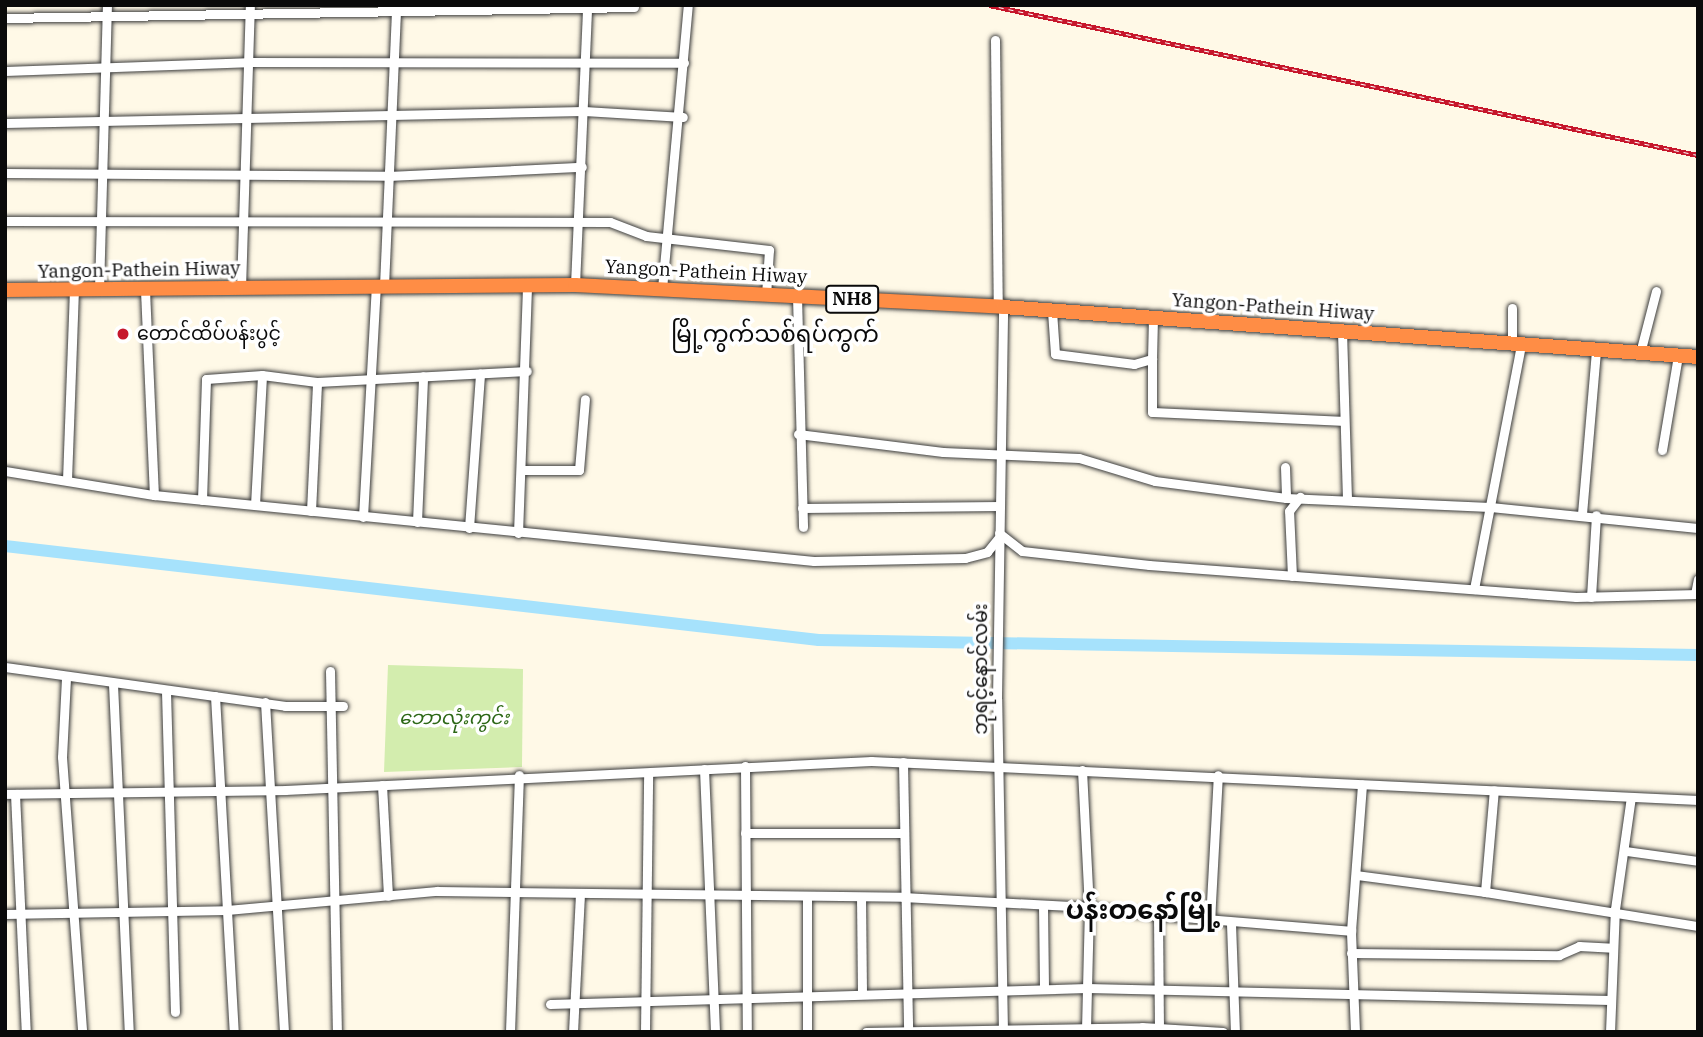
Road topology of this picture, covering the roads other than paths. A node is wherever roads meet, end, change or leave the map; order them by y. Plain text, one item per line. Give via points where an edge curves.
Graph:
1 (688, 5) edge
2 (634, 7) dead end
3 (250, 8) edge
4 (396, 8) edge
5 (587, 8) edge
6 (107, 10) edge
7 (5, 18) edge
8 (995, 40) dead end
9 (393, 61) junction
10 (586, 61) junction
11 (247, 62) junction
12 (684, 62) junction
13 (106, 70) junction
14 (5, 71) edge
15 (584, 111) junction
16 (246, 116) junction
17 (390, 116) junction
18 (682, 117) junction
19 (105, 122) junction
20 (5, 123) edge
21 (582, 167) junction
22 (104, 170) junction
23 (245, 172) junction
24 (5, 173) edge
25 (388, 176) junction
26 (101, 219) junction
27 (5, 221) edge
28 (244, 222) junction
29 (577, 222) junction
30 (388, 224) junction
31 (667, 239) junction
32 (527, 284) junction
33 (575, 285) junction
34 (380, 286) junction
35 (241, 288) junction
36 (662, 289) junction
37 (5, 290) edge
38 (74, 290) junction
39 (99, 290) junction
40 (145, 290) junction
41 (1656, 291) dead end
42 (766, 295) junction
43 (797, 296) junction
44 (1001, 307) junction
45 (1512, 308) dead end
46 (1052, 311) junction
47 (1153, 318) junction
48 (1342, 331) junction
49 (1516, 344) junction
50 (1596, 349) junction
51 (1640, 353) junction
52 (1678, 355) junction
53 (1698, 357) edge
54 (1152, 359) junction
55 (527, 371) junction
56 (480, 373) junction
57 (372, 374) junction
58 (262, 375) junction
59 (423, 376) junction
60 (317, 382) junction
61 (585, 399) dead end
62 (1342, 421) junction
63 (798, 434) junction
64 (1662, 450) dead end
65 (1001, 454) junction
66 (1285, 467) dead end
67 (522, 470) junction
68 (5, 471) edge
69 (67, 480) junction
70 (154, 495) junction
71 (1300, 497) junction
72 (1347, 497) junction
73 (1286, 498) junction
74 (202, 500) junction
75 (255, 505) junction
76 (1000, 506) junction
77 (1490, 507) junction
78 (802, 508) junction
79 (311, 511) junction
80 (1582, 514) junction
81 (1597, 515) junction
82 (363, 517) junction
83 (417, 522) junction
84 (803, 527) dead end
85 (1698, 527) edge
86 (469, 528) junction
87 (518, 533) junction
88 (999, 536) junction
89 (1292, 576) junction
90 (1698, 579) edge
91 (1474, 589) junction
92 (1696, 594) edge
93 (1591, 597) junction
94 (5, 667) edge
95 (330, 671) dead end
96 (66, 678) junction
97 (113, 684) junction
98 (166, 691) junction
99 (215, 696) junction
100 (265, 702) junction
101 (327, 706) junction
102 (343, 706) dead end
103 (903, 762) junction
104 (745, 765) junction
105 (998, 766) junction
106 (704, 769) junction
107 (1082, 770) junction
108 (648, 773) junction
109 (519, 775) junction
110 (1218, 775) junction
111 (1362, 784) junction
112 (382, 785) junction
113 (328, 788) junction
114 (169, 790) junction
115 (218, 790) junction
116 (268, 790) junction
117 (1494, 790) junction
118 (116, 792) junction
119 (66, 793) junction
120 (10, 794) edge
121 (1631, 797) junction
122 (1698, 800) edge
123 (745, 833) junction
124 (903, 833) junction
125 (1626, 851) junction
126 (1698, 861) edge
127 (1356, 875) junction
128 (518, 891) junction
129 (1485, 892) junction
130 (580, 894) junction
131 (388, 896) junction
132 (645, 897) junction
133 (807, 897) junction
134 (861, 897) junction
135 (903, 897) junction
136 (709, 898) junction
137 (743, 898) junction
138 (333, 900) junction
139 (1001, 904) junction
140 (1043, 905) junction
141 (276, 907) junction
142 (1089, 907) junction
143 (1615, 909) junction
144 (227, 910) junction
145 (172, 911) junction
146 (19, 913) junction
147 (5, 914) edge
148 (75, 914) junction
149 (121, 914) junction
150 (1158, 915) junction
151 (1210, 921) junction
152 (1231, 924) junction
153 (1698, 926) edge
154 (1351, 931) junction
155 (1612, 948) junction
156 (1351, 953) junction
157 (1087, 988) junction
158 (1044, 989) junction
159 (1159, 990) junction
160 (1002, 991) junction
161 (1233, 991) junction
162 (806, 993) junction
163 (862, 994) junction
164 (1351, 994) junction
165 (906, 995) junction
166 (746, 998) junction
167 (714, 1000) junction
168 (1610, 1000) junction
169 (646, 1003) junction
170 (550, 1004) dead end
171 (577, 1006) junction
172 (175, 1012) dead end
173 (1003, 1030) edge
174 (1159, 1030) edge
175 (908, 1031) edge
176 (1086, 1031) edge
177 (26, 1032) edge
178 (82, 1032) edge
179 (129, 1032) edge
180 (234, 1032) edge
181 (284, 1032) edge
182 (337, 1032) edge
183 (510, 1032) edge
184 (573, 1032) edge
185 (646, 1032) edge
186 (715, 1032) edge
187 (747, 1032) edge
188 (807, 1032) edge
189 (866, 1032) edge
190 (1223, 1032) edge
191 (1235, 1032) edge
192 (1355, 1032) edge
193 (1610, 1032) edge

1 - 12 street
2 - 5 street
3 - 4 street
3 - 6 street
3 - 11 street
4 - 5 street
4 - 9 street
5 - 10 street
6 - 7 street
6 - 13 street
8 - 44 street, ဘုရင့်နောင်လမ်း
9 - 10 street
9 - 11 street
9 - 17 street
10 - 12 street
10 - 15 street
11 - 13 street
11 - 16 street
12 - 18 street
13 - 14 street
13 - 19 street
15 - 17 street
15 - 18 street
15 - 21 street
16 - 17 street
16 - 19 street
16 - 23 street
17 - 25 street
18 - 31 street
19 - 20 street
19 - 22 street
21 - 25 street
21 - 29 street
22 - 23 street
22 - 24 street
22 - 26 street
23 - 25 street
23 - 28 street
25 - 30 street
26 - 27 street
26 - 28 street
26 - 39 street
28 - 30 street
28 - 35 street
29 - 30 street
29 - 31 street via 610,222
29 - 33 street
30 - 34 street
31 - 36 street
31 - 42 street via 769,250
32 - 33 highway, Yangon-Pathein Hiway / NH8
32 - 34 highway, Yangon-Pathein Hiway / NH8
32 - 55 street
33 - 36 highway, Yangon-Pathein Hiway / NH8
34 - 35 highway, Yangon-Pathein Hiway / NH8
34 - 57 street
35 - 40 highway, Yangon-Pathein Hiway / NH8
36 - 42 highway, Yangon-Pathein Hiway / NH8
37 - 38 highway, Yangon-Pathein Hiway / NH8
38 - 39 highway, Yangon-Pathein Hiway / NH8
38 - 69 street
39 - 40 highway, Yangon-Pathein Hiway / NH8
40 - 70 street
41 - 51 street
42 - 43 highway, Yangon-Pathein Hiway / NH8
43 - 44 highway, Yangon-Pathein Hiway / NH8
43 - 63 street
44 - 46 highway, Yangon-Pathein Hiway / NH8
44 - 65 street, ဘုရင့်နောင်လမ်း
45 - 49 street
46 - 47 highway, Yangon-Pathein Hiway / NH8
46 - 54 street via 1055,354 1134,363
47 - 48 highway, Yangon-Pathein Hiway / NH8
47 - 54 street
48 - 49 highway, Yangon-Pathein Hiway / NH8
48 - 62 street
49 - 50 highway, Yangon-Pathein Hiway / NH8
49 - 77 street
50 - 51 highway, Yangon-Pathein Hiway / NH8
50 - 80 street
51 - 52 highway, Yangon-Pathein Hiway / NH8
52 - 53 highway, Yangon-Pathein Hiway / NH8
52 - 64 street
54 - 62 street via 1152,412
55 - 56 street
55 - 67 street
56 - 59 street
56 - 86 street
57 - 59 street
57 - 60 street
57 - 82 street
58 - 60 street
58 - 74 street via 206,379
58 - 75 street
59 - 83 street
60 - 79 street
61 - 67 street via 579,470
62 - 72 street
63 - 65 street
63 - 78 street
65 - 73 street via 1079,458 1156,481
65 - 76 street, ဘုရင့်နောင်လမ်း
66 - 73 street
67 - 87 street
68 - 69 street
69 - 70 street
70 - 74 street
71 - 72 street
71 - 73 street
71 - 89 street via 1289,511
72 - 77 street
74 - 75 street
75 - 79 street
76 - 78 street
76 - 88 street, ဘုရင့်နောင်လမ်း
77 - 80 street
77 - 91 street
78 - 84 street
79 - 82 street
80 - 81 street
81 - 85 street
81 - 93 street
82 - 83 street
83 - 86 street
86 - 87 street
87 - 88 street via 814,562 965,558 987,552
88 - 89 street via 1022,551 1045,556
88 - 105 street, ဘုရင့်နောင်လမ်း
89 - 91 street
90 - 92 street
91 - 93 street
92 - 93 street
94 - 96 street
95 - 101 street
96 - 97 street
96 - 119 street
97 - 98 street
97 - 118 street
98 - 99 street
98 - 114 street
99 - 100 street
99 - 115 street
100 - 101 street
100 - 116 street
101 - 102 street
101 - 113 street
103 - 104 street
103 - 105 street
103 - 124 street
104 - 106 street
104 - 123 street
105 - 107 street
105 - 139 street, ဘုရင့်နောင်လမ်း
106 - 108 street
106 - 136 street
107 - 110 street
107 - 142 street
108 - 109 street
108 - 132 street
109 - 112 street
109 - 128 street
110 - 111 street
110 - 151 street
111 - 117 street
111 - 127 street
112 - 113 street
112 - 131 street
113 - 116 street
113 - 138 street
114 - 115 street
114 - 118 street
114 - 145 street
115 - 116 street
115 - 144 street
116 - 141 street
117 - 121 street
117 - 129 street
118 - 119 street
118 - 149 street
119 - 120 street
119 - 148 street
120 - 146 street
121 - 122 street
121 - 125 street
123 - 124 street
123 - 137 street
124 - 135 street
125 - 126 street
125 - 143 street
127 - 129 street
127 - 154 street
128 - 130 street
128 - 131 street
128 - 183 street
129 - 143 street
130 - 132 street
130 - 171 street
131 - 138 street
132 - 136 street
132 - 169 street
133 - 134 street
133 - 137 street
133 - 162 street
134 - 135 street
134 - 163 street
135 - 139 street
135 - 165 street
136 - 137 street
136 - 167 street
137 - 166 street
138 - 141 street
138 - 182 street
139 - 140 street
139 - 160 street, ဘုရင့်နောင်လမ်း
140 - 142 street
140 - 158 street
141 - 144 street
141 - 181 street
142 - 150 street
142 - 157 street
143 - 153 street
143 - 155 street
144 - 145 street
144 - 180 street
145 - 149 street
145 - 172 street
146 - 147 street
146 - 148 street
146 - 177 street
148 - 149 street
148 - 178 street
149 - 179 street
150 - 151 street
150 - 159 street
151 - 152 street
152 - 154 street
152 - 161 street
154 - 156 street
155 - 156 street via 1579,946 1559,955
155 - 168 street
156 - 164 street
157 - 158 street
157 - 159 street
157 - 176 street
158 - 160 street
159 - 161 street
159 - 174 street
160 - 165 street
160 - 173 street, ဘုရင့်နောင်လမ်း
161 - 164 street
161 - 191 street
162 - 163 street
162 - 166 street
162 - 188 street
163 - 165 street
164 - 168 street
164 - 192 street
165 - 175 street
166 - 167 street
166 - 187 street
167 - 169 street
167 - 186 street
168 - 193 street
169 - 171 street
169 - 185 street
170 - 171 street
171 - 184 street
173 - 175 street
173 - 176 street
174 - 176 street
174 - 190 street
175 - 189 street

